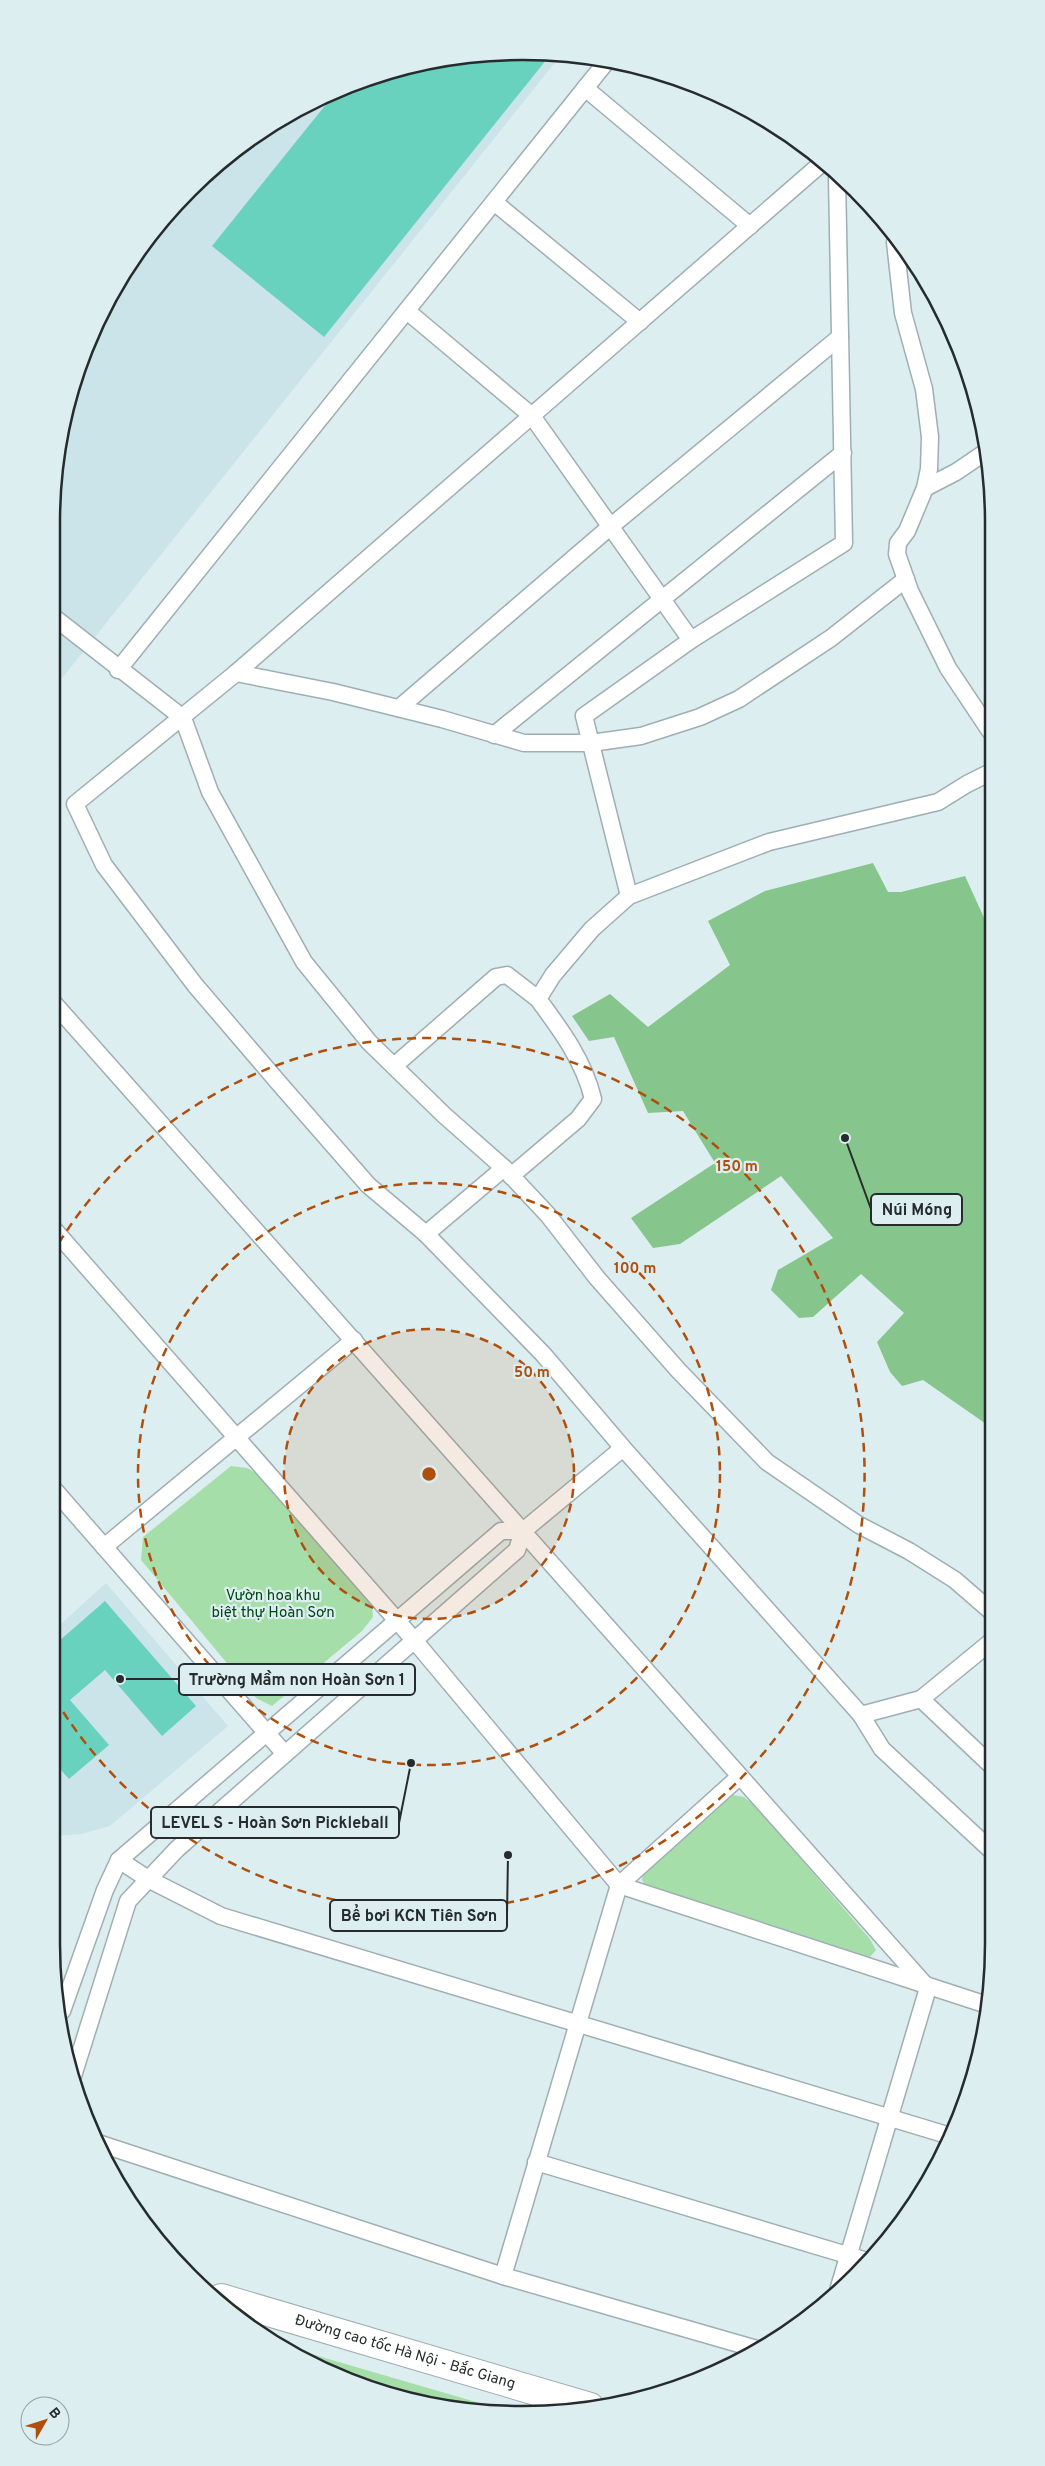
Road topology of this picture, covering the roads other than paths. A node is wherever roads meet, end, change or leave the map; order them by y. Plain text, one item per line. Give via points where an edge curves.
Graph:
1 (603, 67) edge
2 (585, 88) junction
3 (817, 167) edge
4 (837, 184) edge
5 (494, 202) junction
6 (750, 226) junction
7 (897, 252) edge
8 (407, 311) junction
9 (640, 322) junction
10 (840, 337) junction
11 (532, 416) junction
12 (842, 453) junction
13 (980, 456) edge
14 (925, 488) junction
15 (610, 527) junction
16 (906, 579) junction
17 (662, 599) junction
18 (60, 622) edge
19 (691, 640) junction
20 (118, 670) junction
21 (236, 673) junction
22 (399, 708) junction
23 (183, 718) junction
24 (985, 724) edge
25 (494, 735) junction
26 (591, 743) junction
27 (985, 775) edge
28 (629, 896) junction
29 (538, 999) junction
30 (60, 1010) edge
31 (394, 1066) junction
32 (507, 1172) junction
33 (426, 1234) junction
34 (60, 1236) edge
35 (354, 1340) junction
36 (237, 1437) junction
37 (623, 1448) junction
38 (60, 1496) edge
39 (523, 1531) junction
40 (104, 1547) junction
41 (985, 1605) edge
42 (397, 1621) junction
43 (414, 1640) junction
44 (985, 1647) edge
45 (921, 1699) junction
46 (861, 1715) junction
47 (268, 1732) junction
48 (285, 1754) junction
49 (985, 1759) edge
50 (739, 1777) junction
51 (985, 1846) edge
52 (119, 1860) junction
53 (148, 1879) junction
54 (619, 1885) junction
55 (928, 1988) junction
56 (981, 2003) edge
57 (64, 2005) edge
58 (578, 2023) junction
59 (77, 2065) edge
60 (890, 2118) junction
61 (944, 2134) edge
62 (107, 2146) edge
63 (536, 2162) junction
64 (849, 2256) junction
65 (860, 2259) edge
66 (503, 2276) junction
67 (842, 2278) edge
68 (229, 2300) edge
69 (749, 2347) edge
70 (578, 2402) edge

1 - 2 street
2 - 5 street
2 - 6 street
3 - 6 street
4 - 10 street
5 - 8 street
5 - 9 street
6 - 9 street
7 - 14 street via 903,313 924,389 930,437
8 - 11 street
8 - 20 street
9 - 11 street
10 - 12 street
10 - 15 street
11 - 15 street
11 - 21 street
12 - 17 street
12 - 19 street via 844,543
13 - 14 street
14 - 16 street via 907,531 898,543 897,554
15 - 17 street
15 - 22 street
16 - 24 street via 948,668
16 - 26 street via 830,638 740,699 700,717 641,736
17 - 19 street
17 - 25 street
18 - 20 street
19 - 26 street via 584,716
20 - 23 street
21 - 22 street
21 - 23 street
22 - 25 street
23 - 31 street via 210,792 304,962 369,1042
23 - 33 street via 76,804 104,865 195,985 278,1082 368,1184
25 - 26 street via 524,743
26 - 28 street
27 - 28 street via 938,802 769,842
28 - 29 street via 592,929 553,975
29 - 31 street via 507,975 496,977
29 - 32 street via 577,1056 593,1099 578,1119
30 - 35 street
31 - 32 street
32 - 33 street
32 - 41 street via 548,1215 597,1278 678,1370 768,1462 859,1525 955,1580
33 - 37 street via 543,1354
34 - 36 street
35 - 36 street
35 - 39 street
36 - 40 street
36 - 42 street
37 - 39 street
37 - 46 street
38 - 40 street
39 - 42 street via 501,1531
39 - 43 street via 517,1550
39 - 50 street
40 - 47 street
42 - 43 street
42 - 47 street
43 - 48 street
43 - 54 street
44 - 45 street
45 - 46 street
45 - 49 street
46 - 51 street via 882,1749
47 - 48 street
47 - 52 street
48 - 53 street via 177,1849
50 - 54 street
50 - 55 street
52 - 53 street
52 - 57 street
53 - 58 street via 222,1916
53 - 59 street via 128,1901
54 - 55 street
54 - 58 street
55 - 56 street
55 - 60 street
58 - 60 street
58 - 63 street
60 - 61 street
60 - 64 street
62 - 66 street
63 - 64 street
63 - 66 street
64 - 65 street
64 - 67 street
66 - 69 street
68 - 70 highway, Đường cao tốc Hà Nội - Bắc Giang

